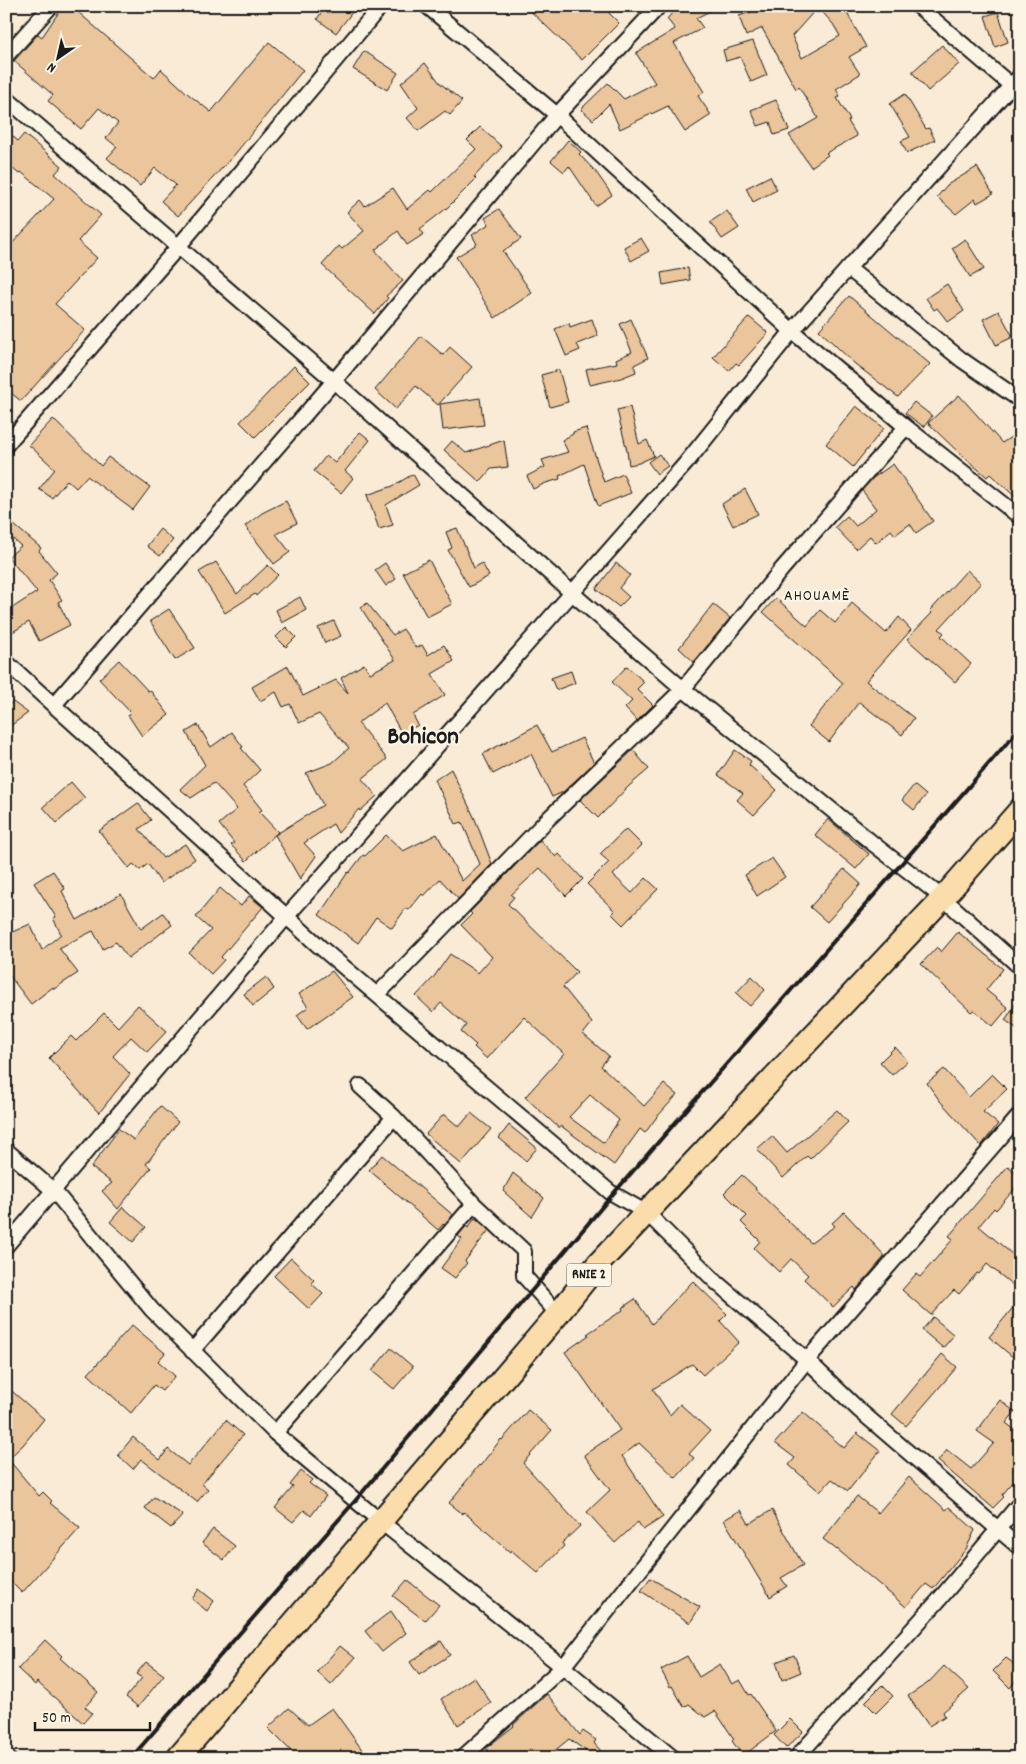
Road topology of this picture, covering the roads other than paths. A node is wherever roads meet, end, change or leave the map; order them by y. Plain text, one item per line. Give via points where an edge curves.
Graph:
1 (51, 6) edge
2 (381, 6) edge
3 (427, 6) edge
4 (659, 6) edge
5 (918, 6) edge
6 (6, 56) edge
7 (1017, 85) edge
8 (6, 98) edge
9 (557, 115) junction
10 (178, 247) junction
11 (848, 268) junction
12 (792, 331) junction
13 (334, 381) junction
14 (1020, 400) edge
15 (906, 427) junction
16 (6, 445) edge
17 (1020, 517) edge
18 (572, 593) junction
19 (6, 662) edge
20 (682, 689) junction
21 (54, 705) junction
22 (1020, 810) edge
23 (943, 898) junction
24 (287, 916) junction
25 (1020, 967) edge
26 (377, 995) junction
27 (360, 1086) dead end
28 (1020, 1115) edge
29 (394, 1117) junction
30 (6, 1150) edge
31 (54, 1191) junction
32 (474, 1204) junction
33 (647, 1213) junction
34 (6, 1246) edge
35 (558, 1314) junction
36 (192, 1351) junction
37 (807, 1360) junction
38 (275, 1433) junction
39 (1020, 1503) edge
40 (380, 1521) junction
41 (997, 1529) junction
42 (1020, 1548) edge
43 (563, 1667) junction
44 (178, 1758) edge
45 (462, 1758) edge
46 (673, 1758) edge
47 (796, 1758) edge

1 - 6 street
2 - 10 street
3 - 9 street
4 - 9 street
5 - 7 street
7 - 11 street
8 - 10 street
9 - 12 street
9 - 13 street
10 - 13 street
10 - 16 street
11 - 12 street
11 - 14 street via 962,360
12 - 15 street
12 - 18 street via 686,462
13 - 18 street
13 - 21 street
15 - 17 street
15 - 20 street
18 - 20 street
18 - 24 street
19 - 21 street
20 - 23 street
20 - 26 street via 547,820
21 - 24 street
22 - 23 highway, RNIE 2
23 - 25 street
23 - 33 highway, RNIE 2
24 - 26 street
24 - 31 street
26 - 33 street via 610,1192
27 - 29 street
28 - 37 street
29 - 32 street
29 - 36 street
30 - 31 street
31 - 34 street
31 - 36 street via 152,1310
32 - 35 street via 524,1251 524,1276
32 - 38 street
33 - 35 highway, RNIE 2 via 598,1264
33 - 37 street via 716,1282
35 - 40 highway, RNIE 2
36 - 38 street
37 - 41 street via 859,1410
37 - 43 street
38 - 40 street
39 - 41 street
40 - 43 street
40 - 44 highway, RNIE 2
41 - 42 street
41 - 47 street via 938,1601
43 - 45 street
43 - 46 street

